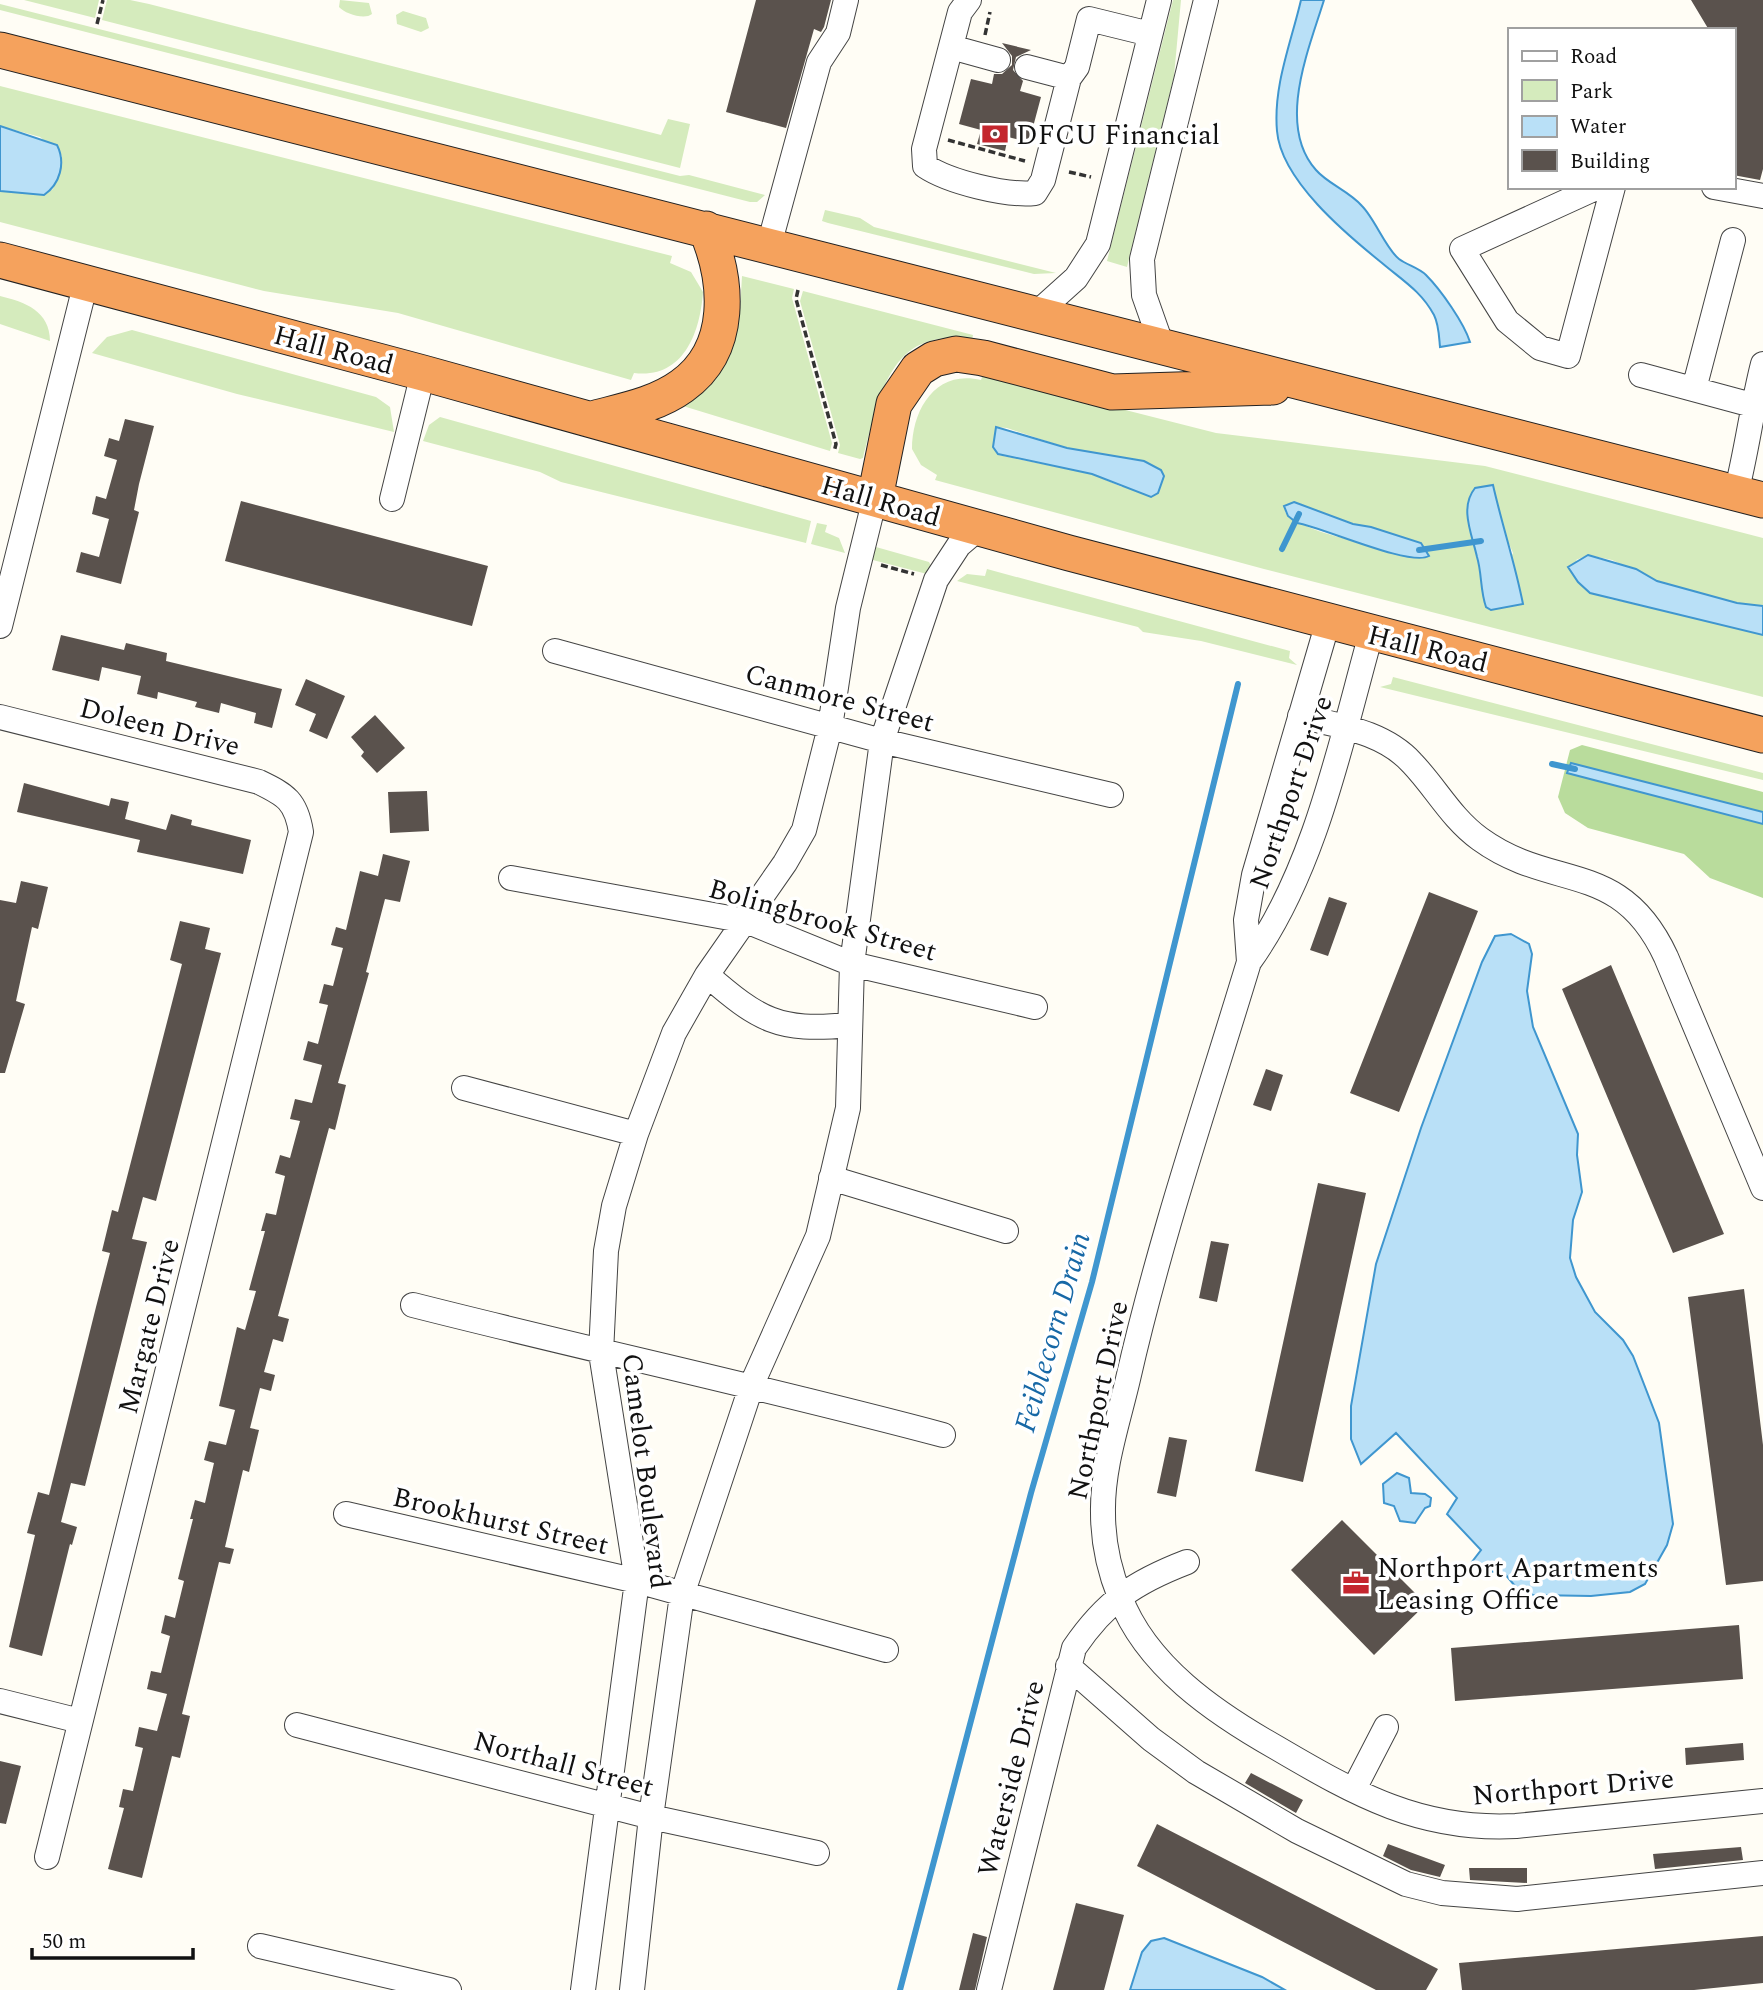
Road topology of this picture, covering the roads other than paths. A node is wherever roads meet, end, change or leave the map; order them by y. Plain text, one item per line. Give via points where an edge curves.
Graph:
1 (846, 0) edge
2 (1159, 0) edge
3 (1206, 0) edge
4 (980, 3) edge
5 (1150, 34) junction
6 (951, 47) junction
7 (0, 50) edge
8 (991, 52) road end
9 (1027, 67) dead end
10 (1069, 78) junction
11 (1594, 189) edge
12 (1612, 189) edge
13 (1725, 189) edge
14 (1763, 196) edge
15 (706, 229) junction
16 (1733, 240) dead end
17 (769, 245) junction
18 (0, 260) edge
19 (86, 282) junction
20 (1037, 314) junction
21 (1162, 346) junction
22 (1763, 364) edge
23 (423, 373) junction
24 (1641, 375) dead end
25 (1311, 386) junction
26 (1693, 389) junction
27 (1752, 405) junction
28 (590, 419) junction
29 (1749, 497) edge
30 (875, 498) junction
31 (392, 499) dead end
32 (979, 528) junction
33 (1328, 622) junction
34 (0, 626) edge
35 (1371, 634) junction
36 (555, 651) dead end
37 (1300, 716) junction
38 (0, 717) edge
39 (830, 727) junction
40 (1345, 727) junction
41 (1763, 735) edge
42 (882, 740) junction
43 (1111, 795) dead end
44 (297, 810) joint
45 (511, 878) dead end
46 (746, 921) junction
47 (1249, 962) junction
48 (852, 964) junction
49 (707, 975) junction
50 (1035, 1007) dead end
51 (849, 1026) junction
52 (464, 1088) dead end
53 (636, 1134) junction
54 (831, 1178) junction
55 (1763, 1188) edge
56 (1006, 1231) dead end
57 (413, 1305) dead end
58 (601, 1353) junction
59 (752, 1384) junction
60 (943, 1435) dead end
61 (346, 1514) dead end
62 (1187, 1562) dead end
63 (637, 1581) junction
64 (682, 1595) junction
65 (1120, 1597) junction
66 (886, 1650) dead end
67 (1068, 1666) junction
68 (0, 1701) edge
69 (80, 1721) junction
70 (297, 1725) dead end
71 (1385, 1727) dead end
72 (1354, 1789) junction
73 (1763, 1801) edge
74 (610, 1805) junction
75 (651, 1817) junction
76 (817, 1853) dead end
77 (47, 1857) dead end
78 (1763, 1873) edge
79 (260, 1946) dead end
80 (449, 1990) edge
81 (583, 1990) edge
82 (632, 1990) edge
83 (989, 1990) edge

1 - 17 street via 838,33 819,62
2 - 5 street
3 - 21 street via 1142,259 1144,295
4 - 6 street via 960,12
5 - 10 street via 1090,19 1077,66
5 - 20 street via 1098,244 1076,278
6 - 8 street
6 - 10 street via 924,149 925,166 939,175 1019,195 1035,193 1043,180
7 - 15 highway
9 - 10 street
11 - 12 street via 1462,249 1507,321 1540,348 1568,356
13 - 14 street
15 - 17 highway
15 - 28 highway via 717,254 724,303 711,352 696,374 670,393
16 - 26 street
17 - 20 highway
18 - 19 highway, Hall Road
19 - 23 highway, Hall Road
19 - 34 street
20 - 21 highway
21 - 25 highway
22 - 27 street
23 - 28 highway, Hall Road
23 - 31 street
24 - 26 street
25 - 29 highway
25 - 30 highway via 1112,392 956,354 934,359 918,369 894,404
26 - 27 street
27 - 29 street
28 - 30 highway, Hall Road
30 - 32 highway, Hall Road
30 - 39 street, Camelot Boulevard via 848,608
32 - 33 highway, Hall Road
32 - 42 street, Camelot Boulevard via 959,545 936,580
33 - 35 highway, Hall Road
33 - 37 street, Northport Drive
35 - 40 street, Northport Drive
35 - 41 highway, Hall Road
36 - 39 street, Canmore Street
37 - 40 street
37 - 47 street, Northport Drive via 1254,875 1246,920
38 - 44 street, Doleen Drive via 259,782 282,793
39 - 42 street, Canmore Street
39 - 46 street, Camelot Boulevard via 804,830
40 - 47 street, Northport Drive via 1297,874 1274,928
40 - 55 street via 1398,750 1461,823 1505,855 1600,885 1638,911 1666,957
42 - 43 street, Canmore Street
42 - 48 street, Camelot Boulevard
44 - 69 street, Margate Drive via 301,832 296,855
45 - 46 street, Bolingbrook Street
46 - 48 street, Bolingbrook Street
46 - 49 street, Camelot Boulevard
47 - 65 street, Northport Drive via 1157,1265 1107,1471 1104,1535
48 - 50 street, Bolingbrook Street
48 - 51 street, Camelot Boulevard
49 - 51 street via 767,1020 817,1028
49 - 53 street, Camelot Boulevard via 674,1033
51 - 54 street, Camelot Boulevard via 848,1108
52 - 53 street
53 - 58 street, Camelot Boulevard via 606,1251
54 - 56 street
54 - 59 street, Camelot Boulevard via 818,1236
57 - 58 street
58 - 59 street
58 - 63 street, Camelot Boulevard
59 - 60 street
59 - 64 street, Camelot Boulevard
61 - 63 street, Brookhurst Street
62 - 65 street, Waterside Drive via 1144,1579
63 - 64 street, Brookhurst Street
63 - 74 street, Camelot Boulevard
64 - 66 street, Brookhurst Street
64 - 75 street, Camelot Boulevard
65 - 67 street, Waterside Drive via 1087,1629
65 - 72 street, Northport Drive via 1138,1633 1181,1682 1249,1732
67 - 78 street via 1196,1772 1297,1831 1406,1884 1442,1893 1517,1899
67 - 83 street, Waterside Drive
68 - 69 street
69 - 77 street, Margate Drive
70 - 74 street, Northall Street
71 - 72 street
72 - 73 street, Northport Drive via 1425,1820 1482,1828
74 - 75 street, Northall Street
74 - 81 street, Camelot Boulevard
75 - 76 street, Northall Street
75 - 82 street, Camelot Boulevard
79 - 80 street

